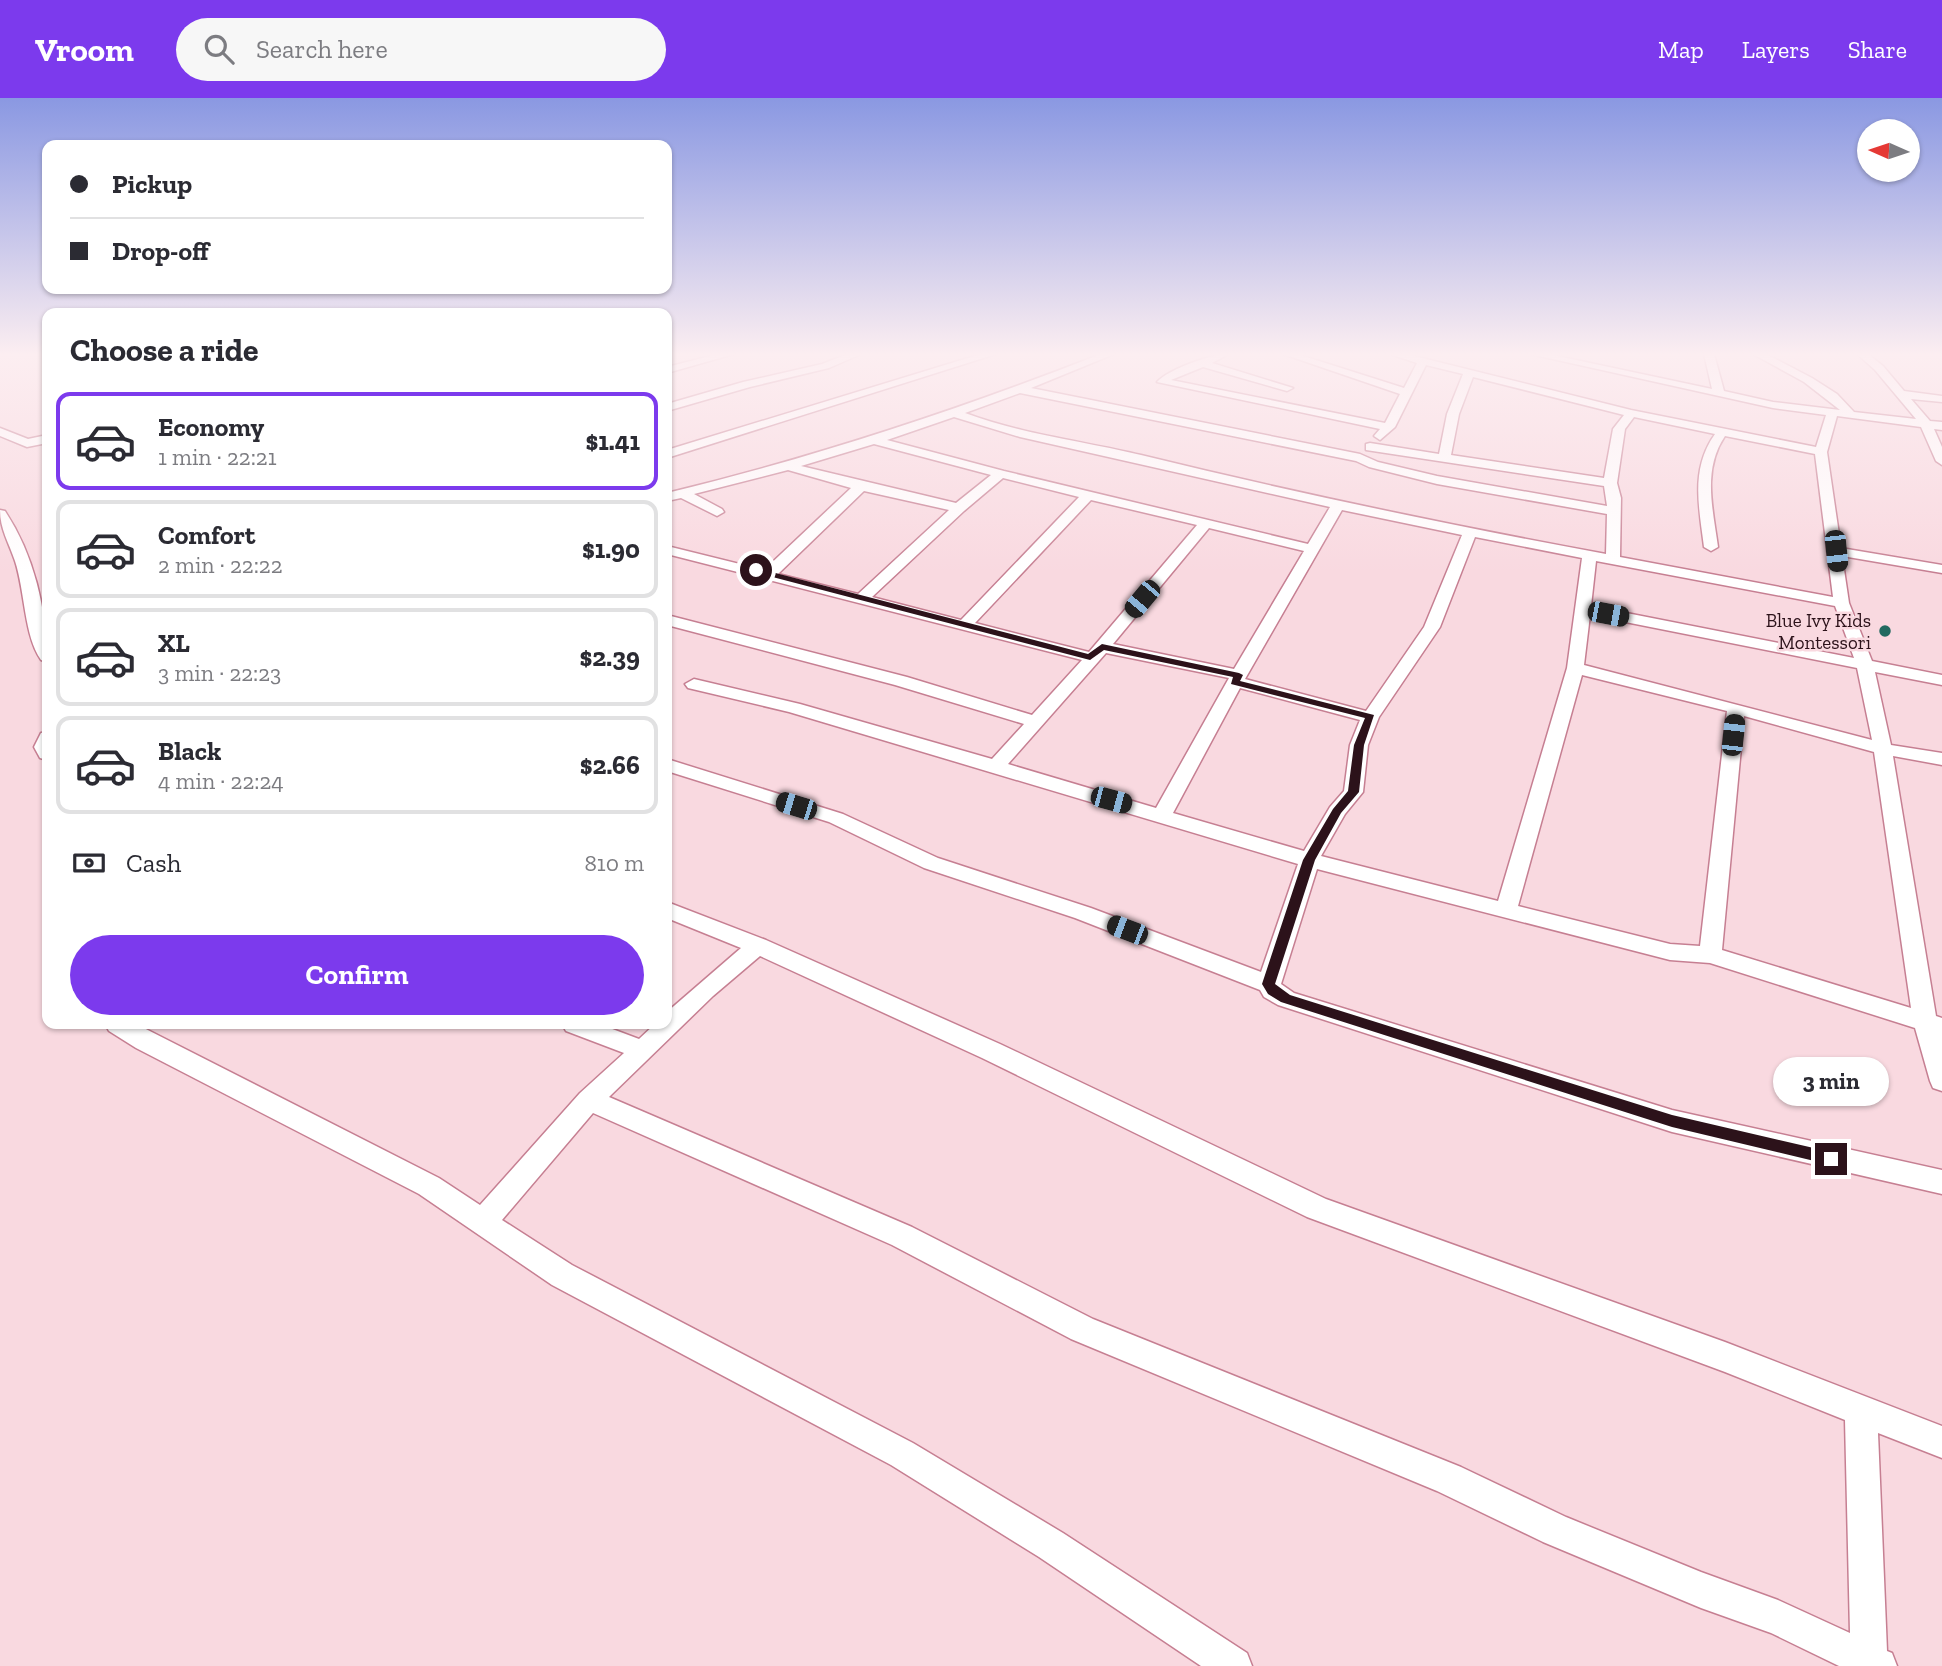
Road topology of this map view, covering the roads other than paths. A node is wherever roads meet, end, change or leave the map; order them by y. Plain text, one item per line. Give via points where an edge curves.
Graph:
1 (754, 427) edge
2 (906, 427) edge
3 (996, 427) edge
4 (1208, 427) edge
5 (1389, 427) edge
6 (1450, 427) edge
7 (1620, 427) edge
8 (1695, 427) edge
9 (1828, 427) edge
10 (1927, 427) edge
11 (0, 432) edge
12 (1721, 433) junction
13 (870, 439) junction
14 (42, 440) edge
15 (1370, 447) junction
16 (672, 452) edge
17 (1821, 453) junction
18 (1360, 458) junction
19 (1444, 459) junction
20 (1942, 461) edge
21 (788, 466) junction
22 (1001, 474) junction
23 (1610, 483) junction
24 (860, 486) junction
25 (682, 493) junction
26 (672, 496) edge
27 (1087, 496) junction
28 (1339, 503) junction
29 (958, 508) junction
30 (1613, 511) junction
31 (718, 512) dead end
32 (0, 514) edge
33 (1205, 524) junction
34 (1471, 531) junction
35 (1711, 547) dead end
36 (1312, 549) junction
37 (672, 551) edge
38 (1836, 551) junction
39 (1590, 555) junction
40 (1613, 560) junction
41 (1942, 569) edge
42 (769, 574) junction
43 (861, 599) junction
44 (1841, 603) junction
45 (1582, 609) junction
46 (672, 621) edge
47 (965, 625) junction
48 (42, 650) edge
49 (1096, 652) junction
50 (1865, 665) junction
51 (1574, 668) junction
52 (1237, 679) junction
53 (1942, 680) edge
54 (694, 684) dead end
55 (1736, 708) junction
56 (1370, 717) junction
57 (1035, 722) junction
58 (1883, 749) junction
59 (1942, 760) edge
60 (996, 766) junction
61 (672, 767) edge
62 (1163, 815) junction
63 (1309, 860) junction
64 (1506, 909) junction
65 (672, 913) edge
66 (758, 946) junction
67 (1710, 955) junction
68 (1269, 984) junction
69 (672, 1022) edge
70 (1933, 1024) edge
71 (125, 1029) edge
72 (587, 1029) edge
73 (665, 1029) edge
74 (643, 1050) junction
75 (1942, 1082) edge
76 (589, 1100) junction
77 (1942, 1182) edge
78 (482, 1223) junction
79 (1861, 1410) junction
80 (1942, 1442) edge
81 (1872, 1664) edge
82 (1234, 1666) edge

1 - 16 street
2 - 13 street
3 - 28 street via 1090,445 1250,487
4 - 18 street
5 - 15 street
6 - 19 street
7 - 23 street
8 - 12 street
9 - 17 street
10 - 20 street
11 - 14 street via 27,443
12 - 17 street
12 - 35 street via 1710,445 1702,493
13 - 21 street
13 - 22 street
15 - 18 street
15 - 19 street
17 - 38 street
18 - 30 street via 1415,475
19 - 23 street
21 - 24 street
21 - 25 street
22 - 27 street
22 - 29 street
23 - 30 street
24 - 29 street
24 - 42 street
25 - 26 street
25 - 31 street
27 - 33 street
27 - 47 street
28 - 34 street
28 - 36 street
29 - 43 street
30 - 40 street
32 - 48 street via 29,576
33 - 36 street
33 - 49 street
34 - 39 street
34 - 56 street via 1432,627
36 - 52 street
37 - 42 street
38 - 41 street
38 - 44 street
39 - 40 street
39 - 45 street
40 - 44 street
42 - 43 street
43 - 47 street
44 - 50 street
45 - 50 street
45 - 51 street
46 - 57 street via 901,681
47 - 49 street
49 - 52 street
49 - 57 street
50 - 53 street
50 - 58 street
51 - 55 street
51 - 64 street
52 - 56 street
52 - 62 street
54 - 60 street
55 - 58 street
55 - 67 street
56 - 63 street via 1359,745 1353,792
57 - 60 street
58 - 59 street
58 - 70 street
60 - 62 street
61 - 68 street via 836,818 931,863 1083,913
62 - 63 street
63 - 64 street
63 - 68 street
64 - 67 street via 1670,952
65 - 66 street
66 - 69 street
66 - 79 street via 991,1051 1317,1208
67 - 70 street
68 - 77 street via 1286,999 1672,1121
70 - 75 street
71 - 78 street via 429,1186
72 - 74 street
73 - 74 street
74 - 76 street
76 - 78 street
76 - 81 street via 902,1236 1082,1329 1449,1479 1564,1534 1778,1618
78 - 82 street via 562,1275 902,1454
79 - 80 street
79 - 81 street

